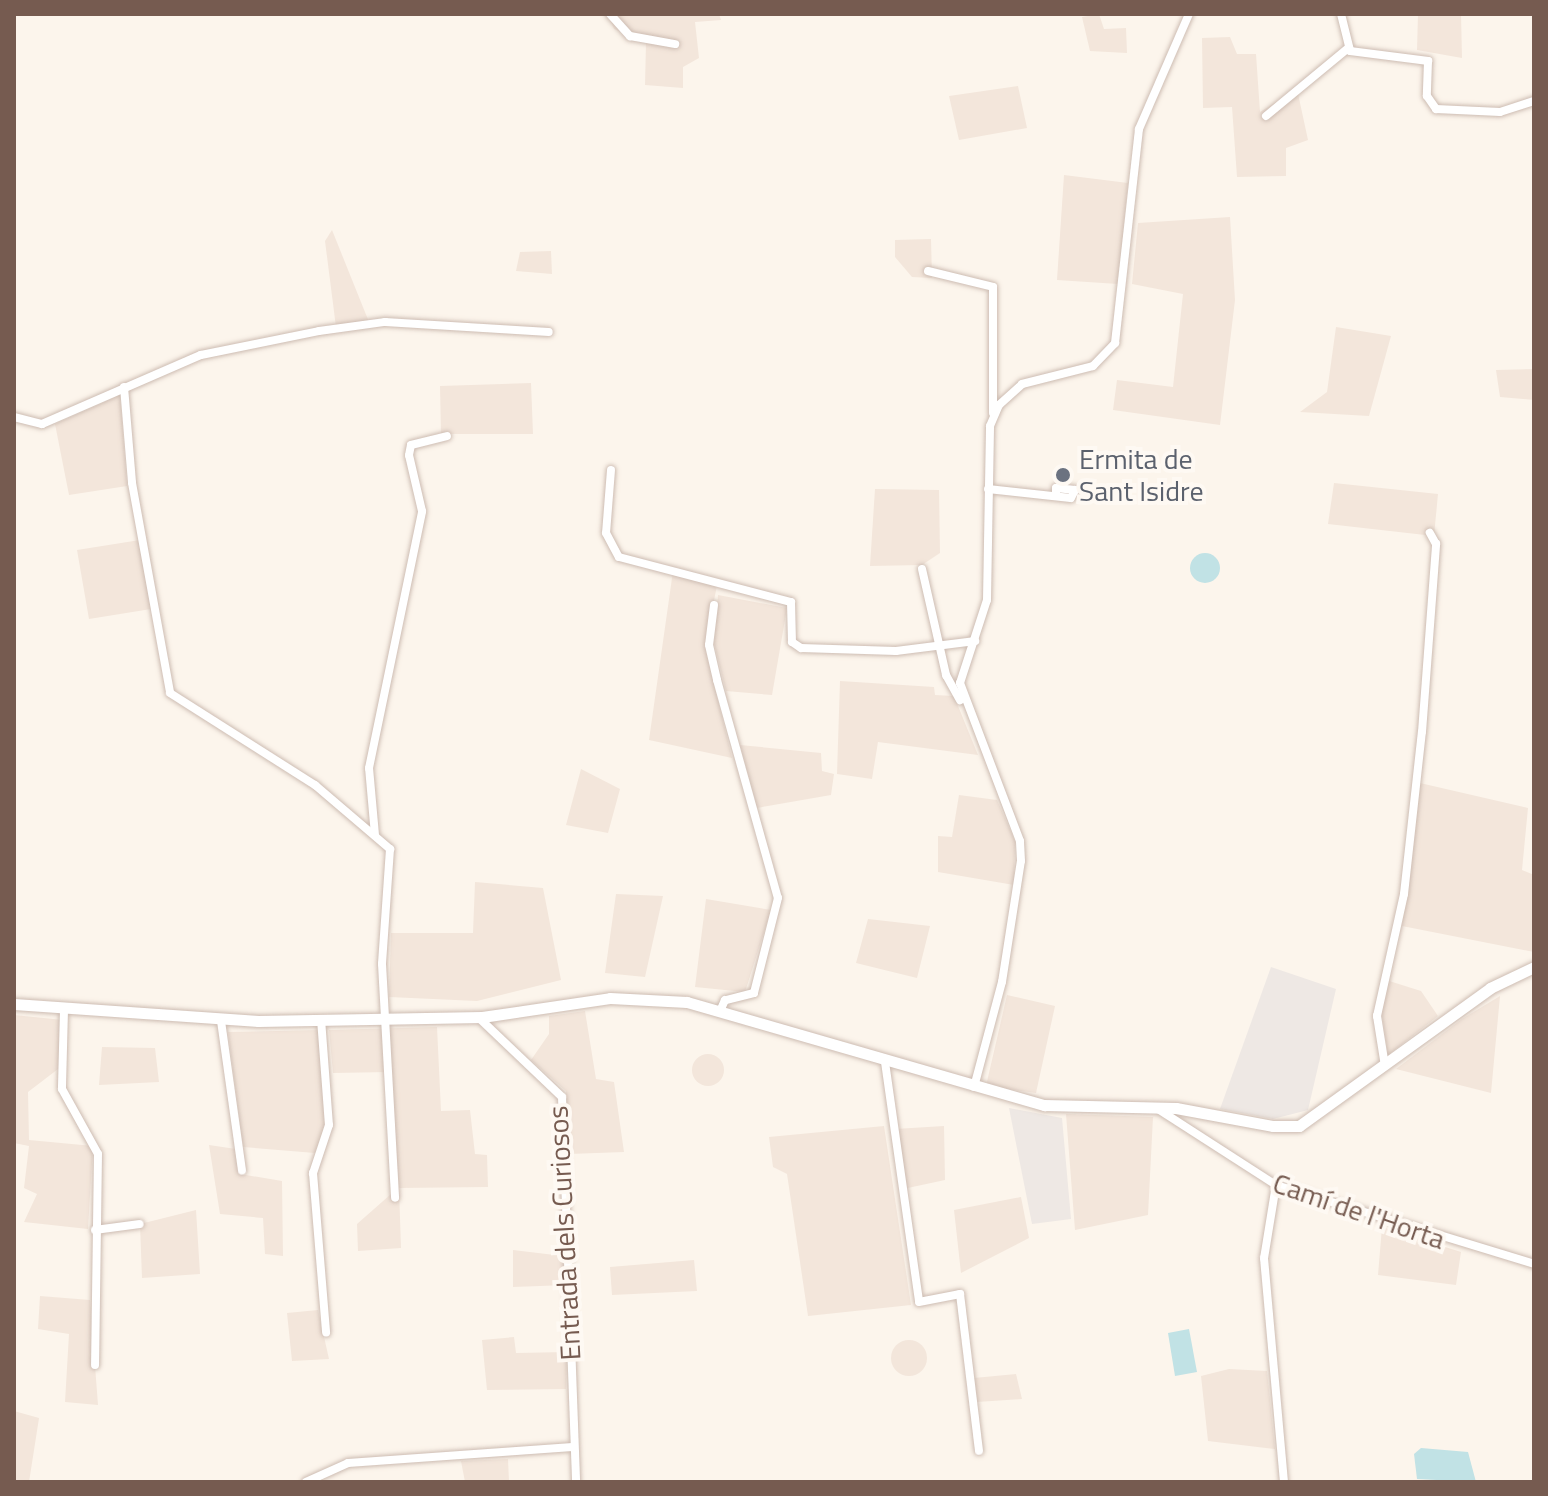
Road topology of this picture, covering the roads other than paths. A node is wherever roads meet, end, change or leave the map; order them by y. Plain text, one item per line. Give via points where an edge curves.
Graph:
1 (610, 14) edge
2 (1189, 14) edge
3 (1341, 14) edge
4 (675, 44) dead end
5 (1347, 49) junction
6 (1534, 101) edge
7 (1266, 116) dead end
8 (928, 271) dead end
9 (549, 332) dead end
10 (124, 387) junction
11 (14, 417) edge
12 (993, 419) junction
13 (447, 436) dead end
14 (611, 470) dead end
15 (988, 489) junction
16 (1056, 496) dead end
17 (1430, 533) dead end
18 (922, 569) dead end
19 (714, 605) dead end
20 (975, 641) junction
21 (939, 643) junction
22 (965, 707) junction
23 (375, 835) junction
24 (1534, 967) edge
25 (14, 1004) edge
26 (721, 1009) junction
27 (64, 1010) junction
28 (386, 1017) junction
29 (478, 1017) junction
30 (321, 1019) junction
31 (221, 1021) junction
32 (885, 1062) junction
33 (1385, 1066) junction
34 (974, 1087) junction
35 (1156, 1107) junction
36 (242, 1171) dead end
37 (1276, 1185) junction
38 (395, 1198) dead end
39 (140, 1224) dead end
40 (95, 1230) junction
41 (1534, 1264) edge
42 (326, 1332) dead end
43 (95, 1365) dead end
44 (572, 1447) junction
45 (979, 1451) dead end
46 (306, 1482) edge
47 (576, 1482) edge
48 (1284, 1482) edge

1 - 4 street via 630,36
2 - 12 street via 1139,129 1115,343 1093,366 1022,384
3 - 5 street
5 - 6 street via 1423,58 1436,109 1500,112
5 - 7 street
8 - 12 street via 993,287
9 - 10 street via 385,322 201,355
10 - 11 street via 42,424
10 - 23 street via 132,483 170,693 315,785
12 - 15 street
13 - 23 street via 411,445 409,455 422,511 369,768
14 - 21 street via 606,533 619,557 791,602 792,642 801,648 896,651
15 - 16 street
15 - 20 street via 987,600
17 - 33 street via 1436,544 1422,732 1404,894 1377,1016
18 - 21 street
19 - 26 street via 709,645 778,898 754,993 725,1000
20 - 21 street
20 - 22 street via 962,664
21 - 22 street via 946,675
22 - 34 street via 1020,841 1021,861 996,1008
23 - 28 street via 391,860
24 - 33 main road via 1490,988
25 - 27 main road
26 - 29 main road via 610,998
26 - 32 main road
27 - 31 main road
27 - 40 street via 62,1089 98,1154
28 - 29 main road
28 - 30 main road
28 - 38 street
29 - 44 street, Entrada dels Curiosos via 562,1097
30 - 31 main road
30 - 42 street via 329,1125 313,1173
31 - 36 street
32 - 34 main road
32 - 45 street via 919,1302 960,1294
33 - 35 main road via 1299,1126
34 - 35 main road via 1044,1105
35 - 37 street, Camí de l'Horta
37 - 41 street, Camí de l'Horta
37 - 48 street via 1264,1258
39 - 40 street
40 - 43 street
44 - 46 street via 348,1463
44 - 47 street, Entrada dels Curiosos

